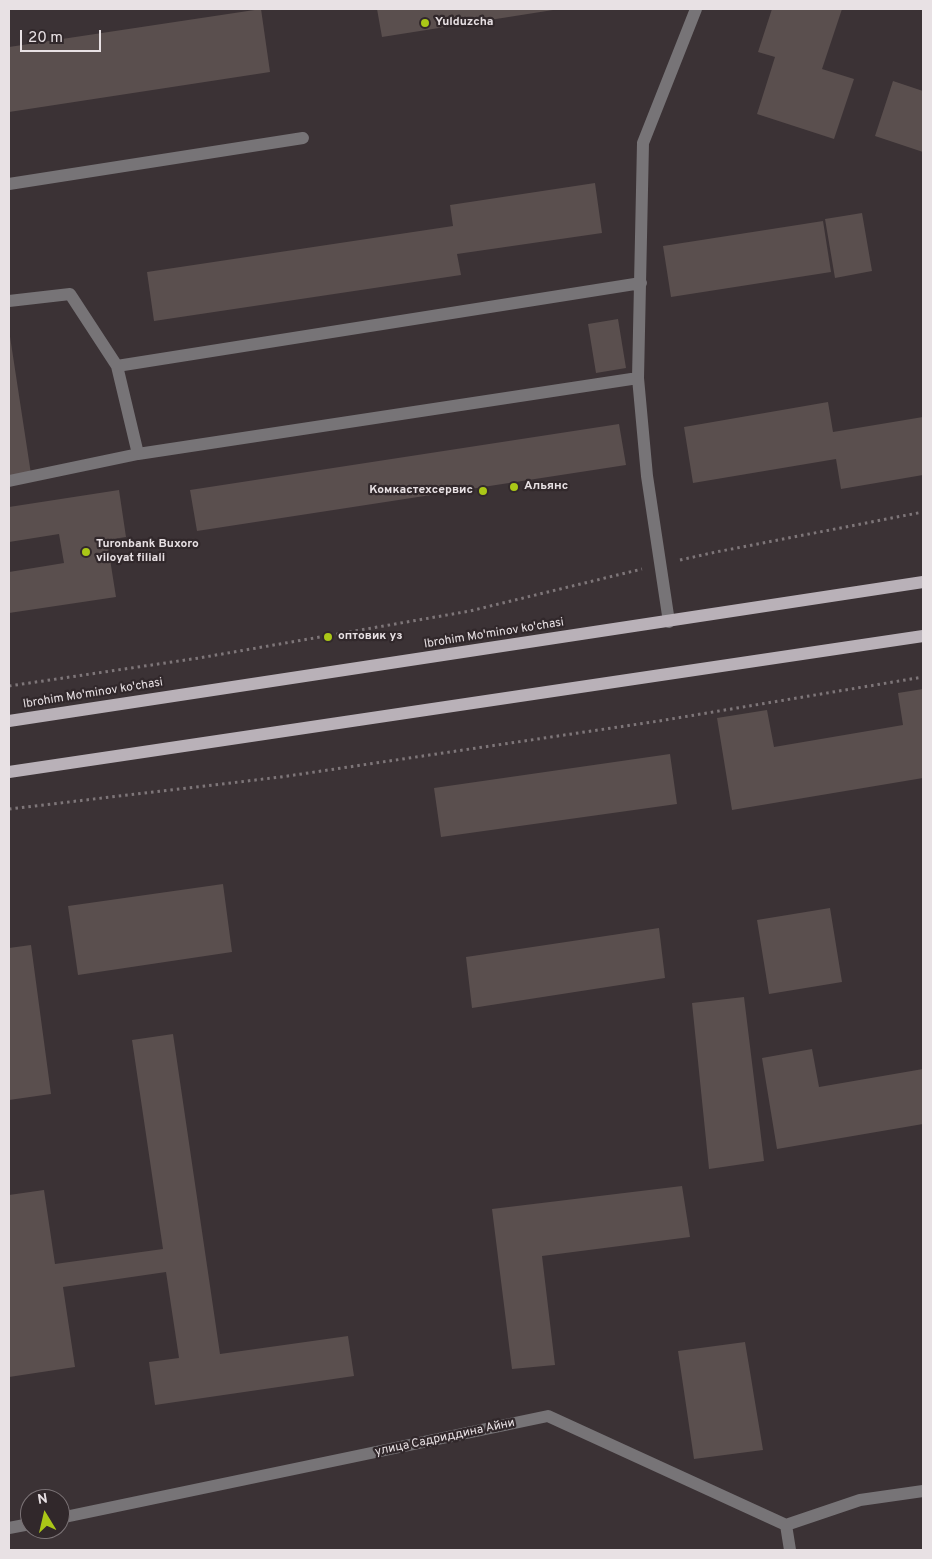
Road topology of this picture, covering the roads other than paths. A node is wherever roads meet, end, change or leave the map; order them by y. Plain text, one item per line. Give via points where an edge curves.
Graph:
1 (696, 9) edge
2 (303, 138) dead end
3 (9, 184) edge
4 (641, 283) junction
5 (9, 301) edge
6 (117, 366) junction
7 (638, 378) junction
8 (138, 454) junction
9 (9, 481) edge
10 (923, 582) edge
11 (669, 622) junction
12 (923, 636) edge
13 (9, 721) edge
14 (9, 772) edge
15 (923, 1491) edge
16 (70, 1516) edge
17 (786, 1525) junction
18 (790, 1550) edge

1 - 4 street via 643,143
2 - 3 street
4 - 6 street
4 - 7 street
5 - 6 street via 70,294
6 - 8 street
7 - 8 street
7 - 11 street via 647,476
8 - 9 street
10 - 11 main road, Ibrohim Mo'minov ko'chasi
11 - 13 main road, Ibrohim Mo'minov ko'chasi
12 - 14 main road
15 - 17 street via 860,1500
16 - 17 street, улица Садриддина Айни via 548,1416
17 - 18 street

